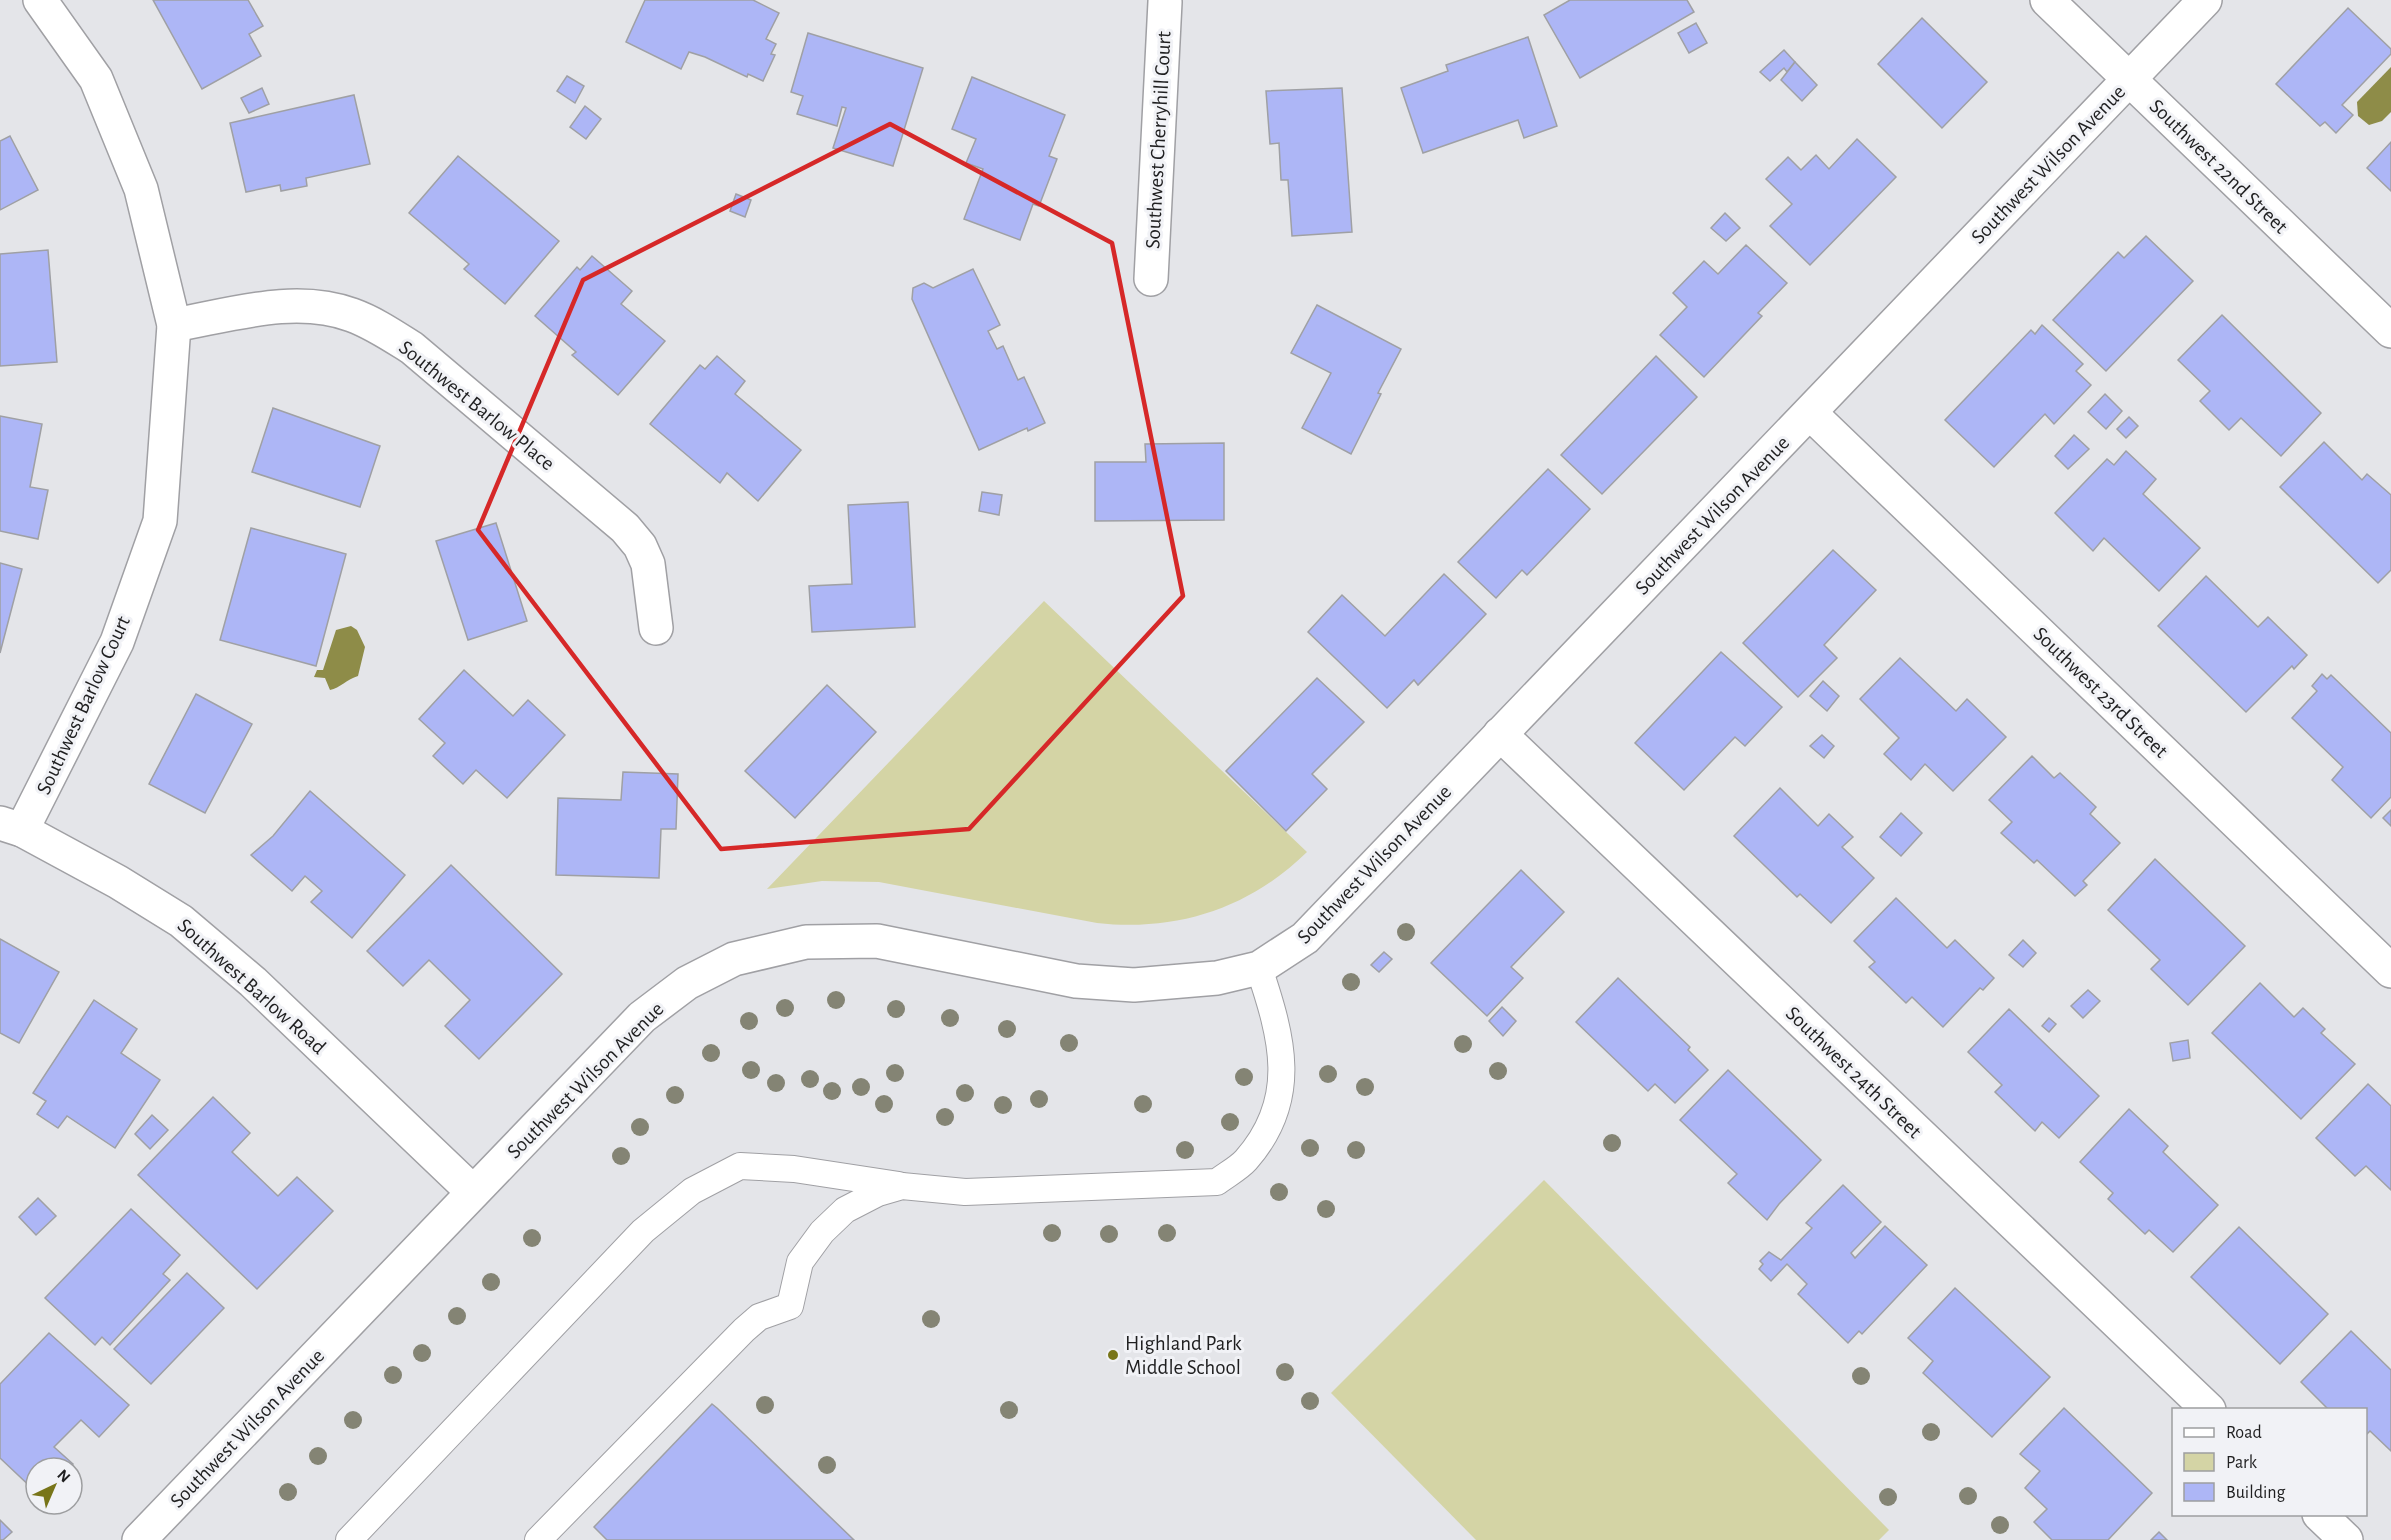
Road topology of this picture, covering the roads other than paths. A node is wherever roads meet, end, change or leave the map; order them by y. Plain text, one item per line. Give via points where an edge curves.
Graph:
1 (40, 0) edge
2 (2047, 0) edge
3 (2205, 0) edge
4 (1167, 1) edge
5 (2128, 80) junction
6 (1151, 279) dead end
7 (174, 325) junction
8 (2391, 331) edge
9 (1810, 413) junction
10 (656, 628) dead end
11 (1500, 734) junction
12 (11, 826) edge
13 (1259, 968) junction
14 (2391, 971) edge
15 (902, 1186) junction
16 (473, 1192) junction
17 (2207, 1408) edge
18 (2320, 1516) edge
19 (139, 1540) edge
20 (349, 1540) edge
21 (538, 1540) edge
22 (2346, 1540) edge

1 - 7 street, Southwest Barlow Court via 96,79 141,189
2 - 5 street, Southwest 22nd Street
3 - 5 street, Southwest Wilson Avenue
4 - 6 street, Southwest Cherryhill Court
5 - 8 street, Southwest 22nd Street
5 - 9 street, Southwest Wilson Avenue
7 - 10 street, Southwest Barlow Place via 272,307 308,306 350,314 412,348 633,537 648,564
7 - 12 street, Southwest Barlow Court via 160,521 117,642
9 - 11 street, Southwest Wilson Avenue
9 - 14 street, Southwest 23rd Street
11 - 13 street, Southwest Wilson Avenue via 1305,938
11 - 17 street, Southwest 24th Street
12 - 16 street, Southwest Barlow Road via 118,882 181,921 253,982
13 - 15 lane via 1281,1054 1280,1098 1267,1130 1245,1161 1217,1182 965,1192
13 - 16 street, Southwest Wilson Avenue via 1177,982 1134,985 1076,981 877,941 806,942 734,959 687,983 642,1017
15 - 20 lane via 794,1169 740,1166 692,1191 643,1231
15 - 21 lane via 845,1210 822,1232 800,1262 790,1306 759,1317 744,1330
16 - 19 street, Southwest Wilson Avenue
18 - 22 street

